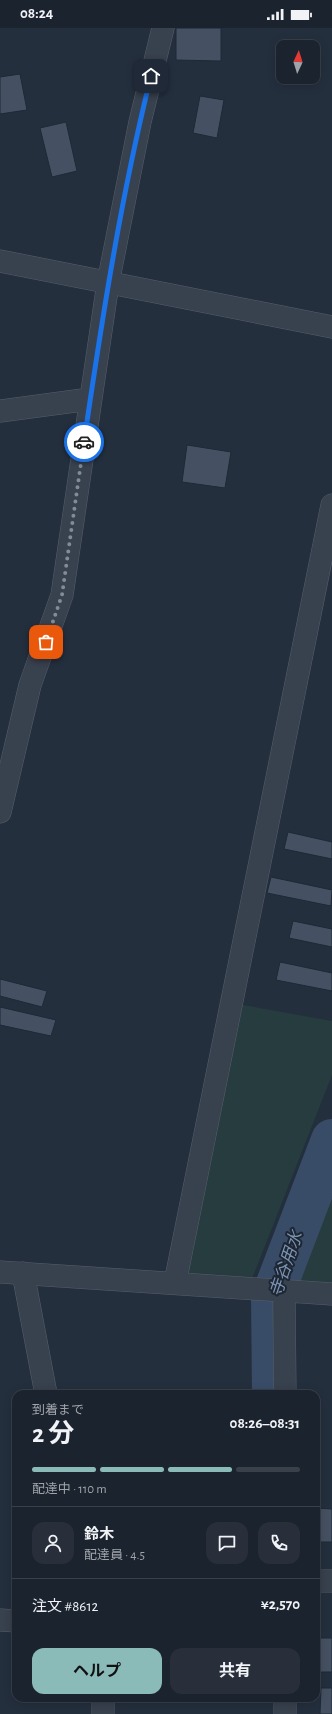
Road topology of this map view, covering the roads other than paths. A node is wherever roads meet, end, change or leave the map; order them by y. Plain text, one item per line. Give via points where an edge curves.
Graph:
1 (163, 28) edge
2 (0, 261) edge
3 (108, 283) junction
4 (332, 327) edge
5 (90, 399) junction
6 (0, 411) edge
7 (332, 505) edge
8 (0, 812) edge
9 (0, 1272) edge
10 (23, 1273) junction
11 (175, 1283) junction
12 (284, 1292) junction
13 (332, 1294) edge
14 (45, 1390) edge
15 (285, 1390) edge
16 (320, 1581) edge
17 (332, 1581) edge
18 (0, 1620) edge
19 (12, 1621) edge
20 (103, 1702) edge
21 (285, 1702) edge
22 (103, 1714) edge
23 (285, 1714) edge

1 - 3 street via 140,122
2 - 3 street
3 - 4 street
3 - 5 street
5 - 6 street
5 - 8 street via 62,595 30,685
7 - 11 street
9 - 10 street
10 - 11 street
10 - 14 street
11 - 12 street
12 - 13 street
12 - 15 street
16 - 17 street
18 - 19 street
20 - 22 street
21 - 23 street

